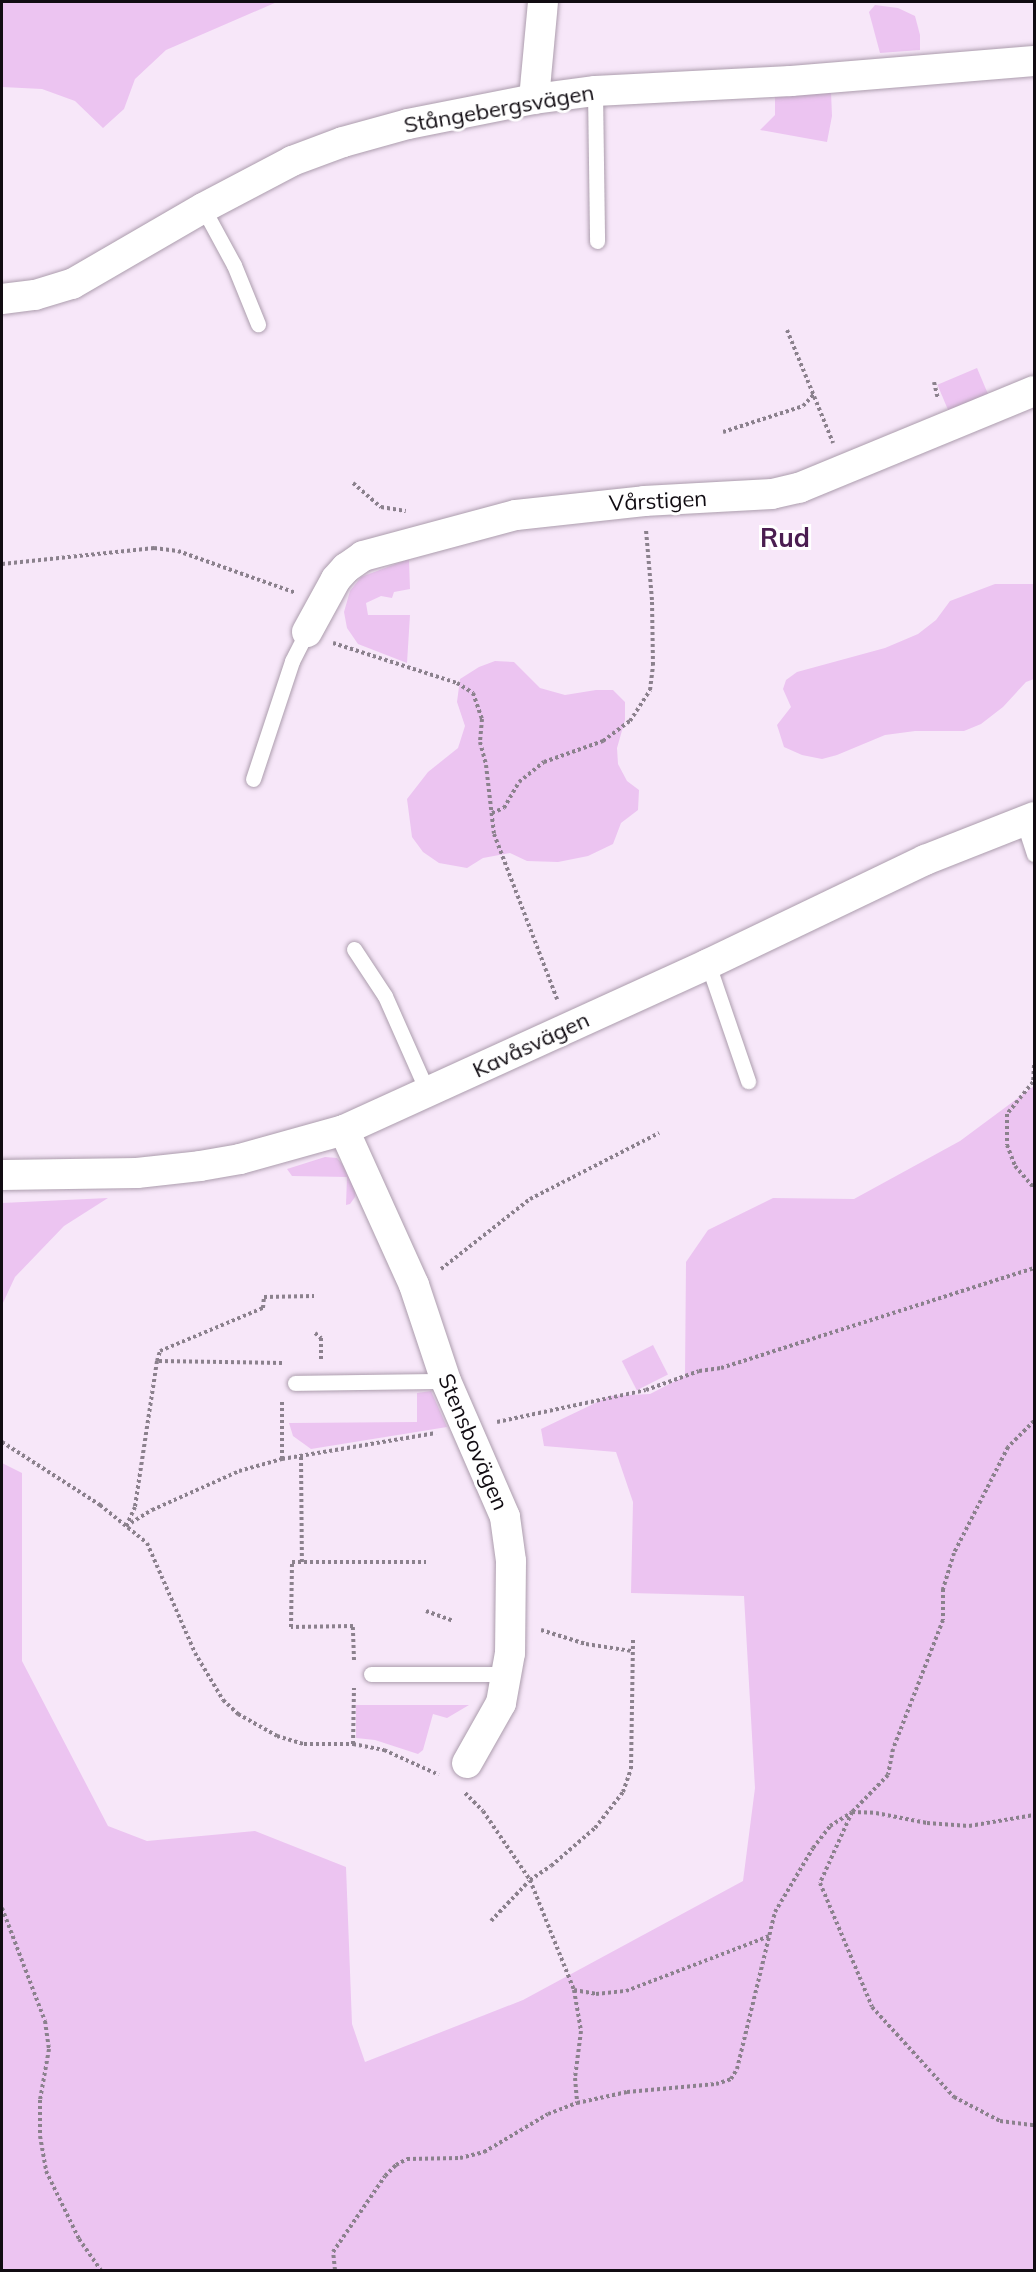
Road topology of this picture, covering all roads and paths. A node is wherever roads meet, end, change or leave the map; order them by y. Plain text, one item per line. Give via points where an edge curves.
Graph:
1 (543, 2) edge
2 (1035, 61) edge
3 (595, 91) junction
4 (534, 99) junction
5 (202, 208) junction
6 (597, 241) dead end
7 (2, 299) edge
8 (258, 324) dead end
9 (787, 330) dead end
10 (1035, 391) edge
11 (814, 394) junction
12 (723, 432) dead end
13 (843, 470) junction
14 (353, 483) dead end
15 (644, 501) junction
16 (406, 511) dead end
17 (2, 564) edge
18 (322, 602) junction
19 (307, 632) junction
20 (253, 779) dead end
21 (492, 813) junction
22 (1029, 818) edge
23 (1035, 854) edge
24 (354, 949) dead end
25 (708, 964) junction
26 (568, 1027) junction
27 (1035, 1065) edge
28 (748, 1081) dead end
29 (428, 1093) junction
30 (344, 1130) junction
31 (659, 1133) dead end
32 (2, 1175) edge
33 (1035, 1188) edge
34 (1035, 1268) edge
35 (414, 1285) junction
36 (314, 1296) dead end
37 (315, 1333) dead end
38 (321, 1343) dead end
39 (157, 1361) junction
40 (282, 1372) dead end
41 (446, 1381) junction
42 (295, 1383) dead end
43 (282, 1393) dead end
44 (1035, 1421) edge
45 (468, 1429) junction
46 (301, 1456) junction
47 (282, 1459) junction
48 (426, 1562) dead end
49 (302, 1563) junction
50 (426, 1611) dead end
51 (453, 1622) dead end
52 (511, 1625) junction
53 (632, 1651) dead end
54 (354, 1665) dead end
55 (371, 1674) dead end
56 (506, 1674) junction
57 (354, 1686) dead end
58 (353, 1744) dead end
59 (468, 1764) dead end
60 (852, 1812) junction
61 (1035, 1815) edge
62 (2, 1908) edge
63 (491, 1921) dead end
64 (769, 1936) junction
65 (574, 1990) junction
66 (577, 2103) junction
67 (1035, 2125) edge
68 (101, 2271) edge
69 (335, 2271) edge

1 - 4 street
2 - 3 street, Stångebergsvägen via 791,81
3 - 4 street, Stångebergsvägen
3 - 6 lane
4 - 5 street, Stångebergsvägen via 408,124 343,142 292,161
5 - 7 street, Stångebergsvägen via 72,284 35,295
5 - 8 lane via 234,265
9 - 11 path
10 - 13 street, Vårstigen
11 - 12 path via 803,406
11 - 13 path
13 - 15 street, Vårstigen via 772,494
14 - 16 path via 381,507
15 - 18 street, Vårstigen via 516,515 363,556 346,568
15 - 21 path via 652,600 650,690 630,721 603,741 544,762 519,782 504,808
17 - 18 path via 154,548 178,551
18 - 19 street, Vårstigen
19 - 20 lane via 292,661
19 - 21 path via 349,650 457,683 473,693 482,719 480,742
21 - 26 path via 497,844
22 - 23 lane
22 - 25 street, Kavåsvägen via 925,860
24 - 29 lane via 385,996
25 - 26 street, Kavåsvägen
25 - 28 lane
26 - 29 street, Kavåsvägen
27 - 33 path via 1033,1082 1007,1114 1007,1145 1015,1166
29 - 30 street, Kavåsvägen
30 - 32 street, Kavåsvägen via 240,1160 200,1166 124,1174
30 - 35 street, Stensbovägen
31 - 35 path via 530,1199 455,1260
34 - 45 path via 646,1390
35 - 41 street, Stensbovägen
36 - 39 path via 264,1297 263,1308 160,1351
37 - 38 path
39 - 40 path via 282,1362
39 - 47 path via 135,1507 126,1527 152,1510 221,1479
41 - 42 lane
41 - 45 street, Stensbovägen
43 - 47 path
44 - 60 path via 1008,1447 954,1553 943,1589 943,1620 893,1749 888,1775
45 - 46 path
45 - 52 street, Stensbovägen via 505,1516 511,1561
46 - 47 path
46 - 49 path
48 - 49 path
49 - 54 path via 292,1563 291,1627 353,1626
50 - 51 path
52 - 53 path
52 - 56 street, Stensbovägen
55 - 56 lane
56 - 59 street, Stensbovägen via 501,1703
57 - 58 path
60 - 61 path via 969,1826
60 - 64 path via 830,1826 813,1848 775,1912
60 - 67 path via 820,1882 872,2007 954,2097 1000,2121
62 - 68 path via 45,2021 49,2049 40,2100 40,2136 46,2171 79,2239
63 - 65 path via 530,1880
64 - 65 path via 626,1991 596,1994
64 - 66 path via 737,2069 731,2079 716,2084 627,2092
65 - 66 path via 580,2031 575,2078
66 - 69 path via 548,2114 484,2152 460,2158 407,2159 396,2165 333,2252

